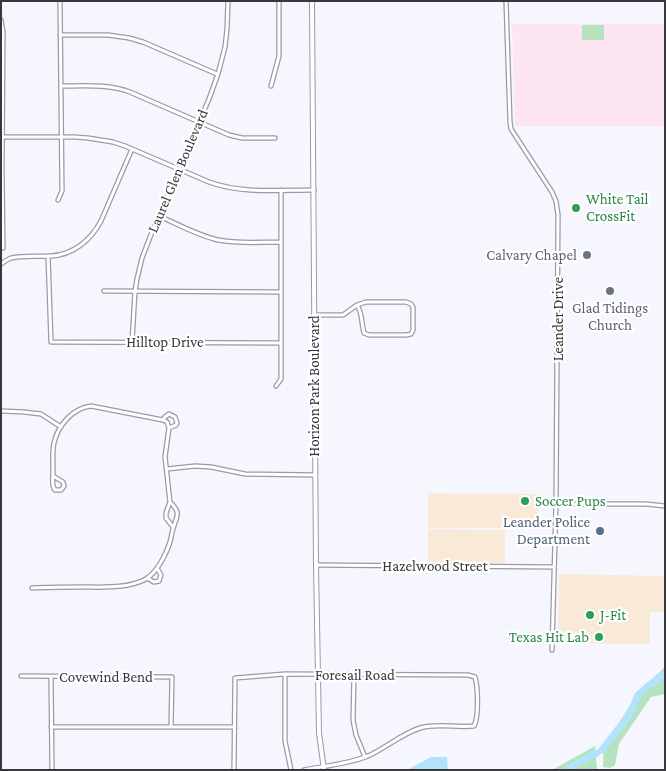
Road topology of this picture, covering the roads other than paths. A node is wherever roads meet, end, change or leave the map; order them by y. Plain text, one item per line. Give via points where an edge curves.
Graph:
1 (60, 1) edge
2 (228, 1) edge
3 (279, 1) edge
4 (312, 1) edge
5 (506, 1) edge
6 (1, 20) edge
7 (60, 35) junction
8 (2, 57) edge
9 (218, 74) junction
10 (61, 86) junction
11 (271, 86) dead end
12 (2, 112) edge
13 (199, 122) junction
14 (2, 137) edge
15 (61, 137) junction
16 (275, 138) dead end
17 (132, 149) junction
18 (2, 169) edge
19 (179, 169) junction
20 (281, 190) junction
21 (314, 190) junction
22 (58, 200) dead end
23 (158, 216) junction
24 (2, 226) edge
25 (281, 242) junction
26 (3, 248) dead end
27 (48, 256) junction
28 (1, 264) edge
29 (104, 291) dead end
30 (135, 291) junction
31 (281, 292) junction
32 (357, 305) junction
33 (314, 315) junction
34 (132, 342) junction
35 (280, 343) junction
36 (276, 386) dead end
37 (1, 412) edge
38 (163, 420) junction
39 (61, 427) junction
40 (169, 428) junction
41 (166, 469) junction
42 (53, 476) junction
43 (315, 476) junction
44 (170, 502) junction
45 (556, 504) junction
46 (665, 506) edge
47 (173, 527) junction
48 (316, 566) junction
49 (554, 567) junction
50 (157, 568) junction
51 (146, 578) junction
52 (32, 588) dead end
53 (552, 650) dead end
54 (285, 674) junction
55 (318, 674) junction
56 (354, 675) junction
57 (21, 676) dead end
58 (51, 677) junction
59 (171, 727) junction
60 (234, 727) junction
61 (52, 728) junction
62 (365, 757) junction
63 (324, 768) edge
64 (52, 770) edge
65 (234, 770) edge
66 (291, 770) edge
67 (304, 770) edge

1 - 7 street
2 - 9 street, Laurel Glen Boulevard via 225,47
3 - 11 street via 280,50
4 - 21 street, Horizon Park Boulevard
5 - 45 street, Leander Drive via 511,129 552,192 558,215
6 - 8 street
7 - 9 street via 129,38
7 - 10 street
8 - 12 street
9 - 13 street, Laurel Glen Boulevard
10 - 13 street via 117,88
10 - 15 street
12 - 14 street
13 - 16 street via 238,137
13 - 19 street, Laurel Glen Boulevard
14 - 15 street
14 - 18 street
15 - 17 street via 101,139
15 - 22 street via 62,191
17 - 19 street
17 - 27 street via 95,231 74,249
18 - 24 street
19 - 20 street via 230,188
19 - 23 street, Laurel Glen Boulevard
20 - 21 street
20 - 25 street
21 - 33 street, Horizon Park Boulevard
23 - 25 street via 210,238 231,242
23 - 30 street, Laurel Glen Boulevard via 142,258
24 - 26 street
25 - 31 street
27 - 28 street via 11,258
27 - 34 street, Hilltop Drive via 51,342
29 - 30 street
30 - 31 street
30 - 34 street, Laurel Glen Boulevard
31 - 35 street
32 - 32 street via 364,333 406,336 413,330 411,304 366,302
32 - 33 street via 342,315
33 - 43 street, Horizon Park Boulevard
34 - 35 street, Hilltop Drive
35 - 36 street via 280,379
37 - 39 street via 40,414
38 - 39 street via 84,406
38 - 40 street
38 - 40 street via 169,414 176,417 176,425
39 - 42 street via 54,441
40 - 41 street
41 - 43 street via 195,466 245,474
41 - 44 street
42 - 42 street via 54,489 62,490 63,482
43 - 48 street, Horizon Park Boulevard
44 - 47 street via 166,518
44 - 47 street via 178,515
45 - 46 street
45 - 49 street, Leander Drive
47 - 50 street via 166,552
48 - 49 street, Hazelwood Street
48 - 55 street, Horizon Park Boulevard
49 - 53 street, Leander Drive
50 - 51 street
50 - 51 street via 161,575 159,581
51 - 52 street via 120,587
54 - 55 street, Foresail Road
54 - 60 street, Foresail Road via 234,678
54 - 66 street via 285,741
55 - 56 street, Foresail Road
55 - 63 street, Horizon Park Boulevard via 319,733
56 - 62 street via 353,720
56 - 62 street, Foresail Road via 468,675 475,677 477,687 474,726 421,728
57 - 58 street, Covewind Bend
58 - 59 street, Covewind Bend via 172,677
58 - 61 street
59 - 60 street
59 - 61 street
60 - 65 street
61 - 64 street
62 - 63 street
63 - 67 street

